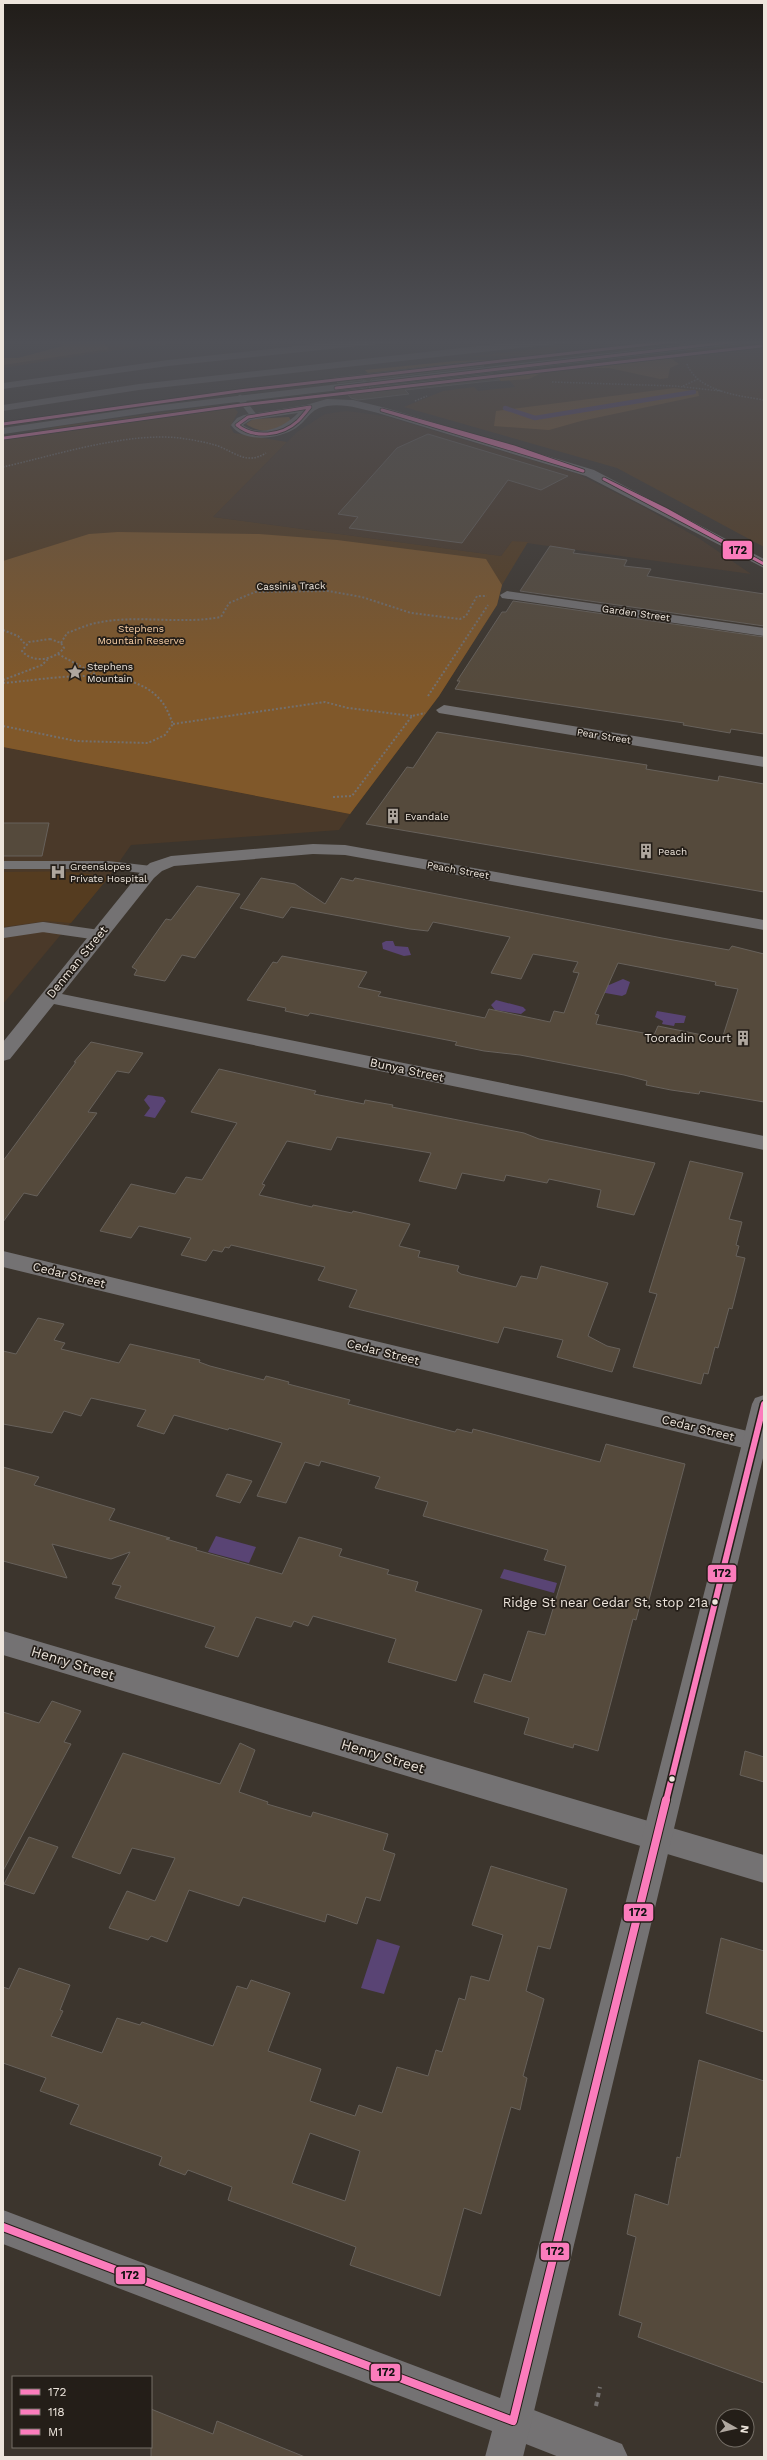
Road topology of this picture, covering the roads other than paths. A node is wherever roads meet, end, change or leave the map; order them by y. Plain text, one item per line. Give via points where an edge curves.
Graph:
1 (528, 454) edge
2 (764, 564) edge
3 (501, 596) road end
4 (764, 632) edge
5 (444, 710) dead end
6 (764, 762) edge
7 (3, 865) edge
8 (151, 870) junction
9 (764, 925) edge
10 (3, 933) edge
11 (99, 935) junction
12 (49, 997) junction
13 (3, 1054) edge
14 (764, 1143) edge
15 (3, 1259) edge
16 (764, 1404) edge
17 (759, 1443) edge
18 (3, 1643) edge
19 (658, 1837) junction
20 (764, 1869) edge
21 (3, 2227) edge
22 (513, 2421) junction
23 (504, 2457) edge
24 (609, 2457) edge

1 - 2 street via 576,468 620,487
3 - 4 street, Garden Street
5 - 6 street, Pear Street
7 - 8 lane via 108,865
8 - 9 street, Peach Street via 164,863 186,859 313,849 345,850
8 - 11 street, Denman Street
10 - 11 lane via 43,927
11 - 12 street, Denman Street
12 - 13 street, Denman Street
12 - 14 street, Bunya Street
15 - 17 street, Cedar Street
16 - 17 street
17 - 19 street
18 - 19 street, Henry Street
19 - 20 street, Henry Street
19 - 22 street
21 - 22 street
22 - 23 street
22 - 24 street

